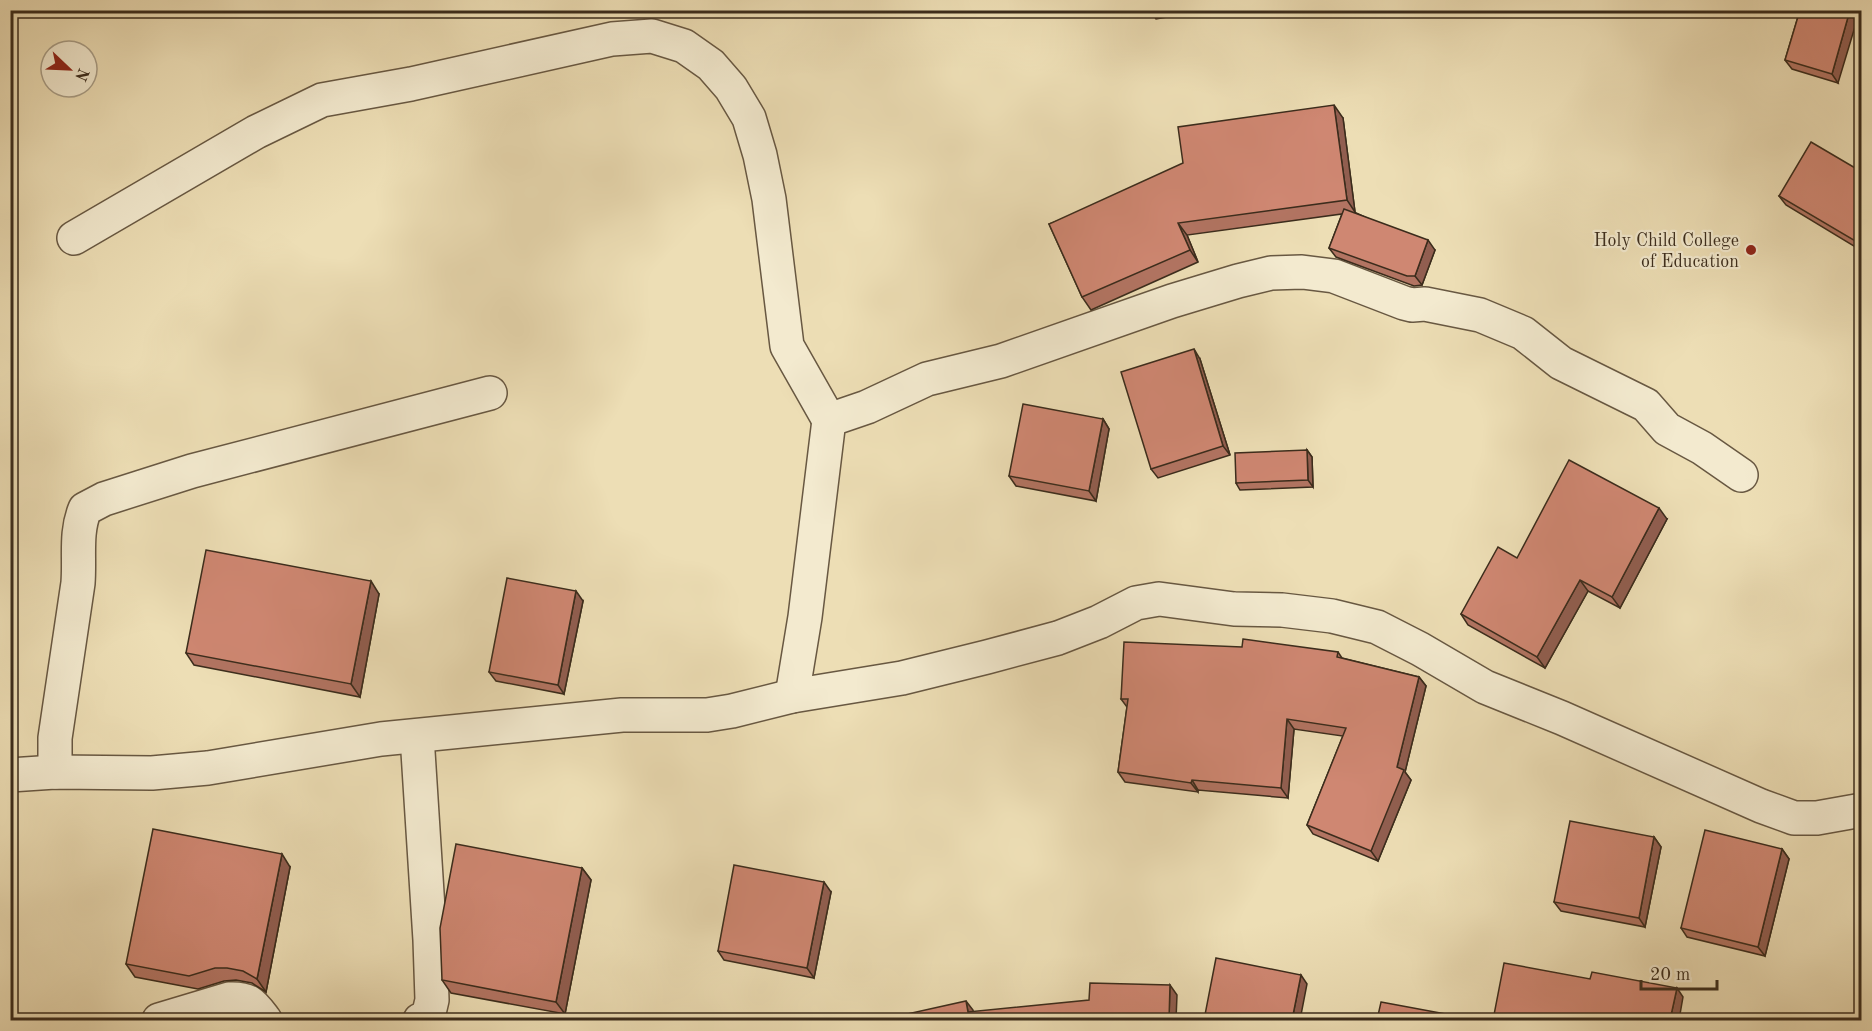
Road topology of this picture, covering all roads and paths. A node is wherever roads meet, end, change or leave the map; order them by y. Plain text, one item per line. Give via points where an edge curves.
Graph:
1 (74, 238) dead end
2 (490, 393) dead end
3 (830, 420) junction
4 (1741, 475) dead end
5 (792, 696) junction
6 (417, 735) junction
7 (12, 771) edge
8 (55, 772) junction
9 (1862, 810) edge
10 (159, 1020) edge
11 (265, 1020) edge
12 (420, 1020) edge

1 - 3 street via 255,132 322,100 612,39 652,36 684,46 711,65 749,118 769,199 787,346
2 - 8 street via 192,471 104,499 85,509 77,537 78,583 55,738
3 - 4 street via 927,380 1001,361 1172,301 1271,273 1302,273 1334,276 1412,305 1480,315 1523,333 1561,363 1646,405 1667,429
3 - 5 street
5 - 6 street via 707,715 622,715
5 - 9 street via 902,678 1058,639 1136,603 1159,599 1234,609 1282,610 1377,627 1485,687 1794,818
6 - 8 street via 208,768 152,773
6 - 12 street via 432,1000 428,1017
7 - 8 street
10 - 11 street via 229,999 244,999

